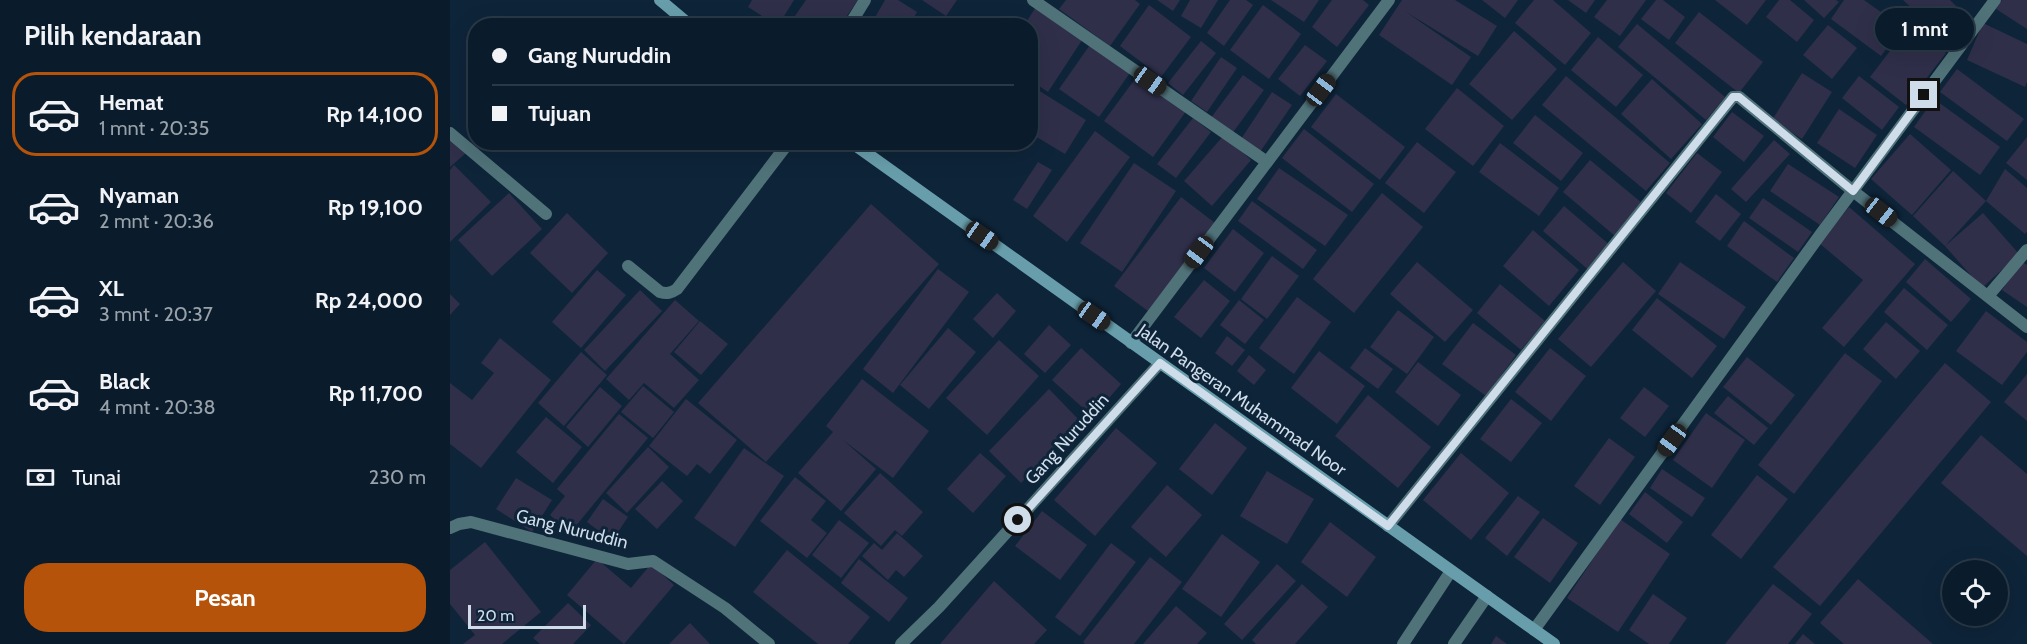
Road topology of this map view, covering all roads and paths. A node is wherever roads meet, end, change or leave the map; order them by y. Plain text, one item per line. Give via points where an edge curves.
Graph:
1 (660, 0) edge
2 (865, 0) edge
3 (1033, 0) edge
4 (1388, 0) edge
5 (1995, 0) edge
6 (681, 18) edge
7 (854, 18) edge
8 (450, 133) edge
9 (468, 148) edge
10 (470, 150) edge
11 (783, 150) edge
12 (862, 150) edge
13 (1267, 162) junction
14 (1853, 191) junction
15 (546, 214) dead end
16 (2027, 250) edge
17 (628, 266) dead end
18 (1988, 296) junction
19 (2027, 327) edge
20 (1131, 343) junction
21 (1160, 363) junction
22 (1388, 526) junction
23 (450, 528) edge
24 (1451, 571) junction
25 (1487, 596) junction
26 (1534, 630) junction
27 (769, 644) edge
28 (901, 644) edge
29 (1402, 644) edge
30 (1454, 644) edge
31 (1554, 644) edge

1 - 6 main road
2 - 7 street
3 - 13 street
4 - 13 street
5 - 14 street
8 - 9 street
10 - 15 street
11 - 17 street via 672,292 660,292
12 - 20 main road, Jalan Pangeran Muhammad Noor
13 - 20 street
14 - 18 street
14 - 22 street via 1739,97 1733,97
14 - 26 street
16 - 18 street
18 - 19 street
20 - 21 main road, Jalan Pangeran Muhammad Noor
21 - 22 main road, Jalan Pangeran Muhammad Noor
21 - 28 street, Gang Nuruddin
22 - 24 main road, Jalan Pangeran Muhammad Noor
23 - 27 street, Gang Nuruddin via 471,522 628,564 652,561 725,608
24 - 25 main road, Jalan Pangeran Muhammad Noor
24 - 29 street
25 - 26 main road, Jalan Pangeran Muhammad Noor
25 - 30 street
26 - 31 main road, Jalan Pangeran Muhammad Noor

